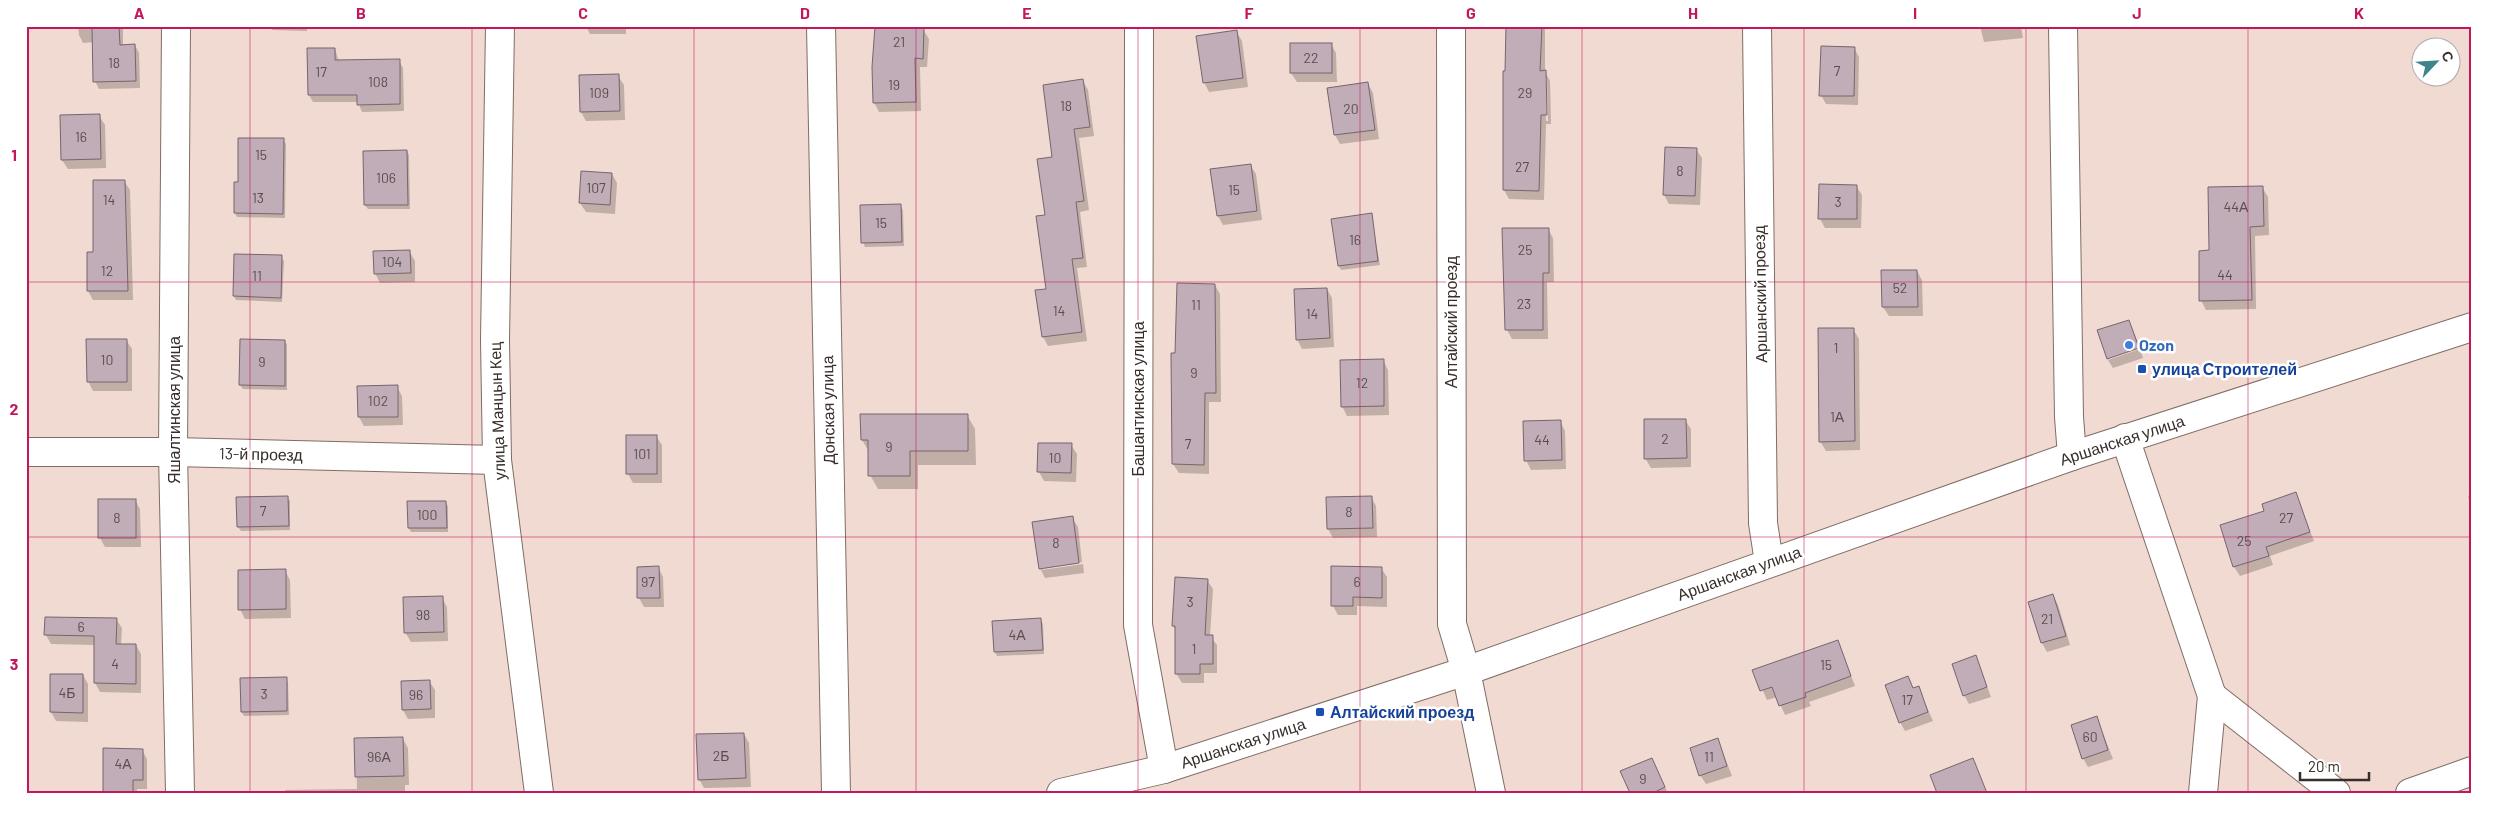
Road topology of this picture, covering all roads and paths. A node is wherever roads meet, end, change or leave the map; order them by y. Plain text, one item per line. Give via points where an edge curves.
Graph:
1 (176, 26) edge
2 (500, 26) edge
3 (822, 26) edge
4 (1139, 26) edge
5 (1451, 26) edge
6 (1757, 26) edge
7 (2062, 26) edge
8 (2472, 327) edge
9 (2125, 438) junction
10 (26, 452) edge
11 (173, 452) junction
12 (2072, 456) junction
13 (497, 460) junction
14 (1769, 562) junction
15 (1466, 671) junction
16 (2212, 696) junction
17 (1164, 769) junction
18 (2472, 771) edge
19 (180, 793) edge
20 (539, 793) edge
21 (836, 793) edge
22 (1061, 793) edge
23 (1491, 793) edge
24 (2203, 793) edge
25 (2336, 793) edge
26 (2410, 793) edge

1 - 11 street, Яшалтинская улица
2 - 13 street, улица Манцын Кец via 495,340
3 - 21 street, Донская улица
4 - 17 street, Башантинская улица via 1138,625
5 - 15 street, Алтайский проезд via 1452,624
6 - 14 street, Аршанский проезд via 1763,523
7 - 12 street
8 - 9 street, Аршанская улица
9 - 12 street, Аршанская улица
9 - 16 street
10 - 11 street, 13-й проезд
11 - 13 street, 13-й проезд
11 - 19 street, Яшалтинская улица
12 - 14 street, Аршанская улица
13 - 20 street, улица Манцын Кец
14 - 15 street, Аршанская улица
15 - 17 street, Аршанская улица
15 - 23 street, Алтайский проезд
16 - 24 street
16 - 25 street
17 - 22 street, Аршанская улица
18 - 26 street

